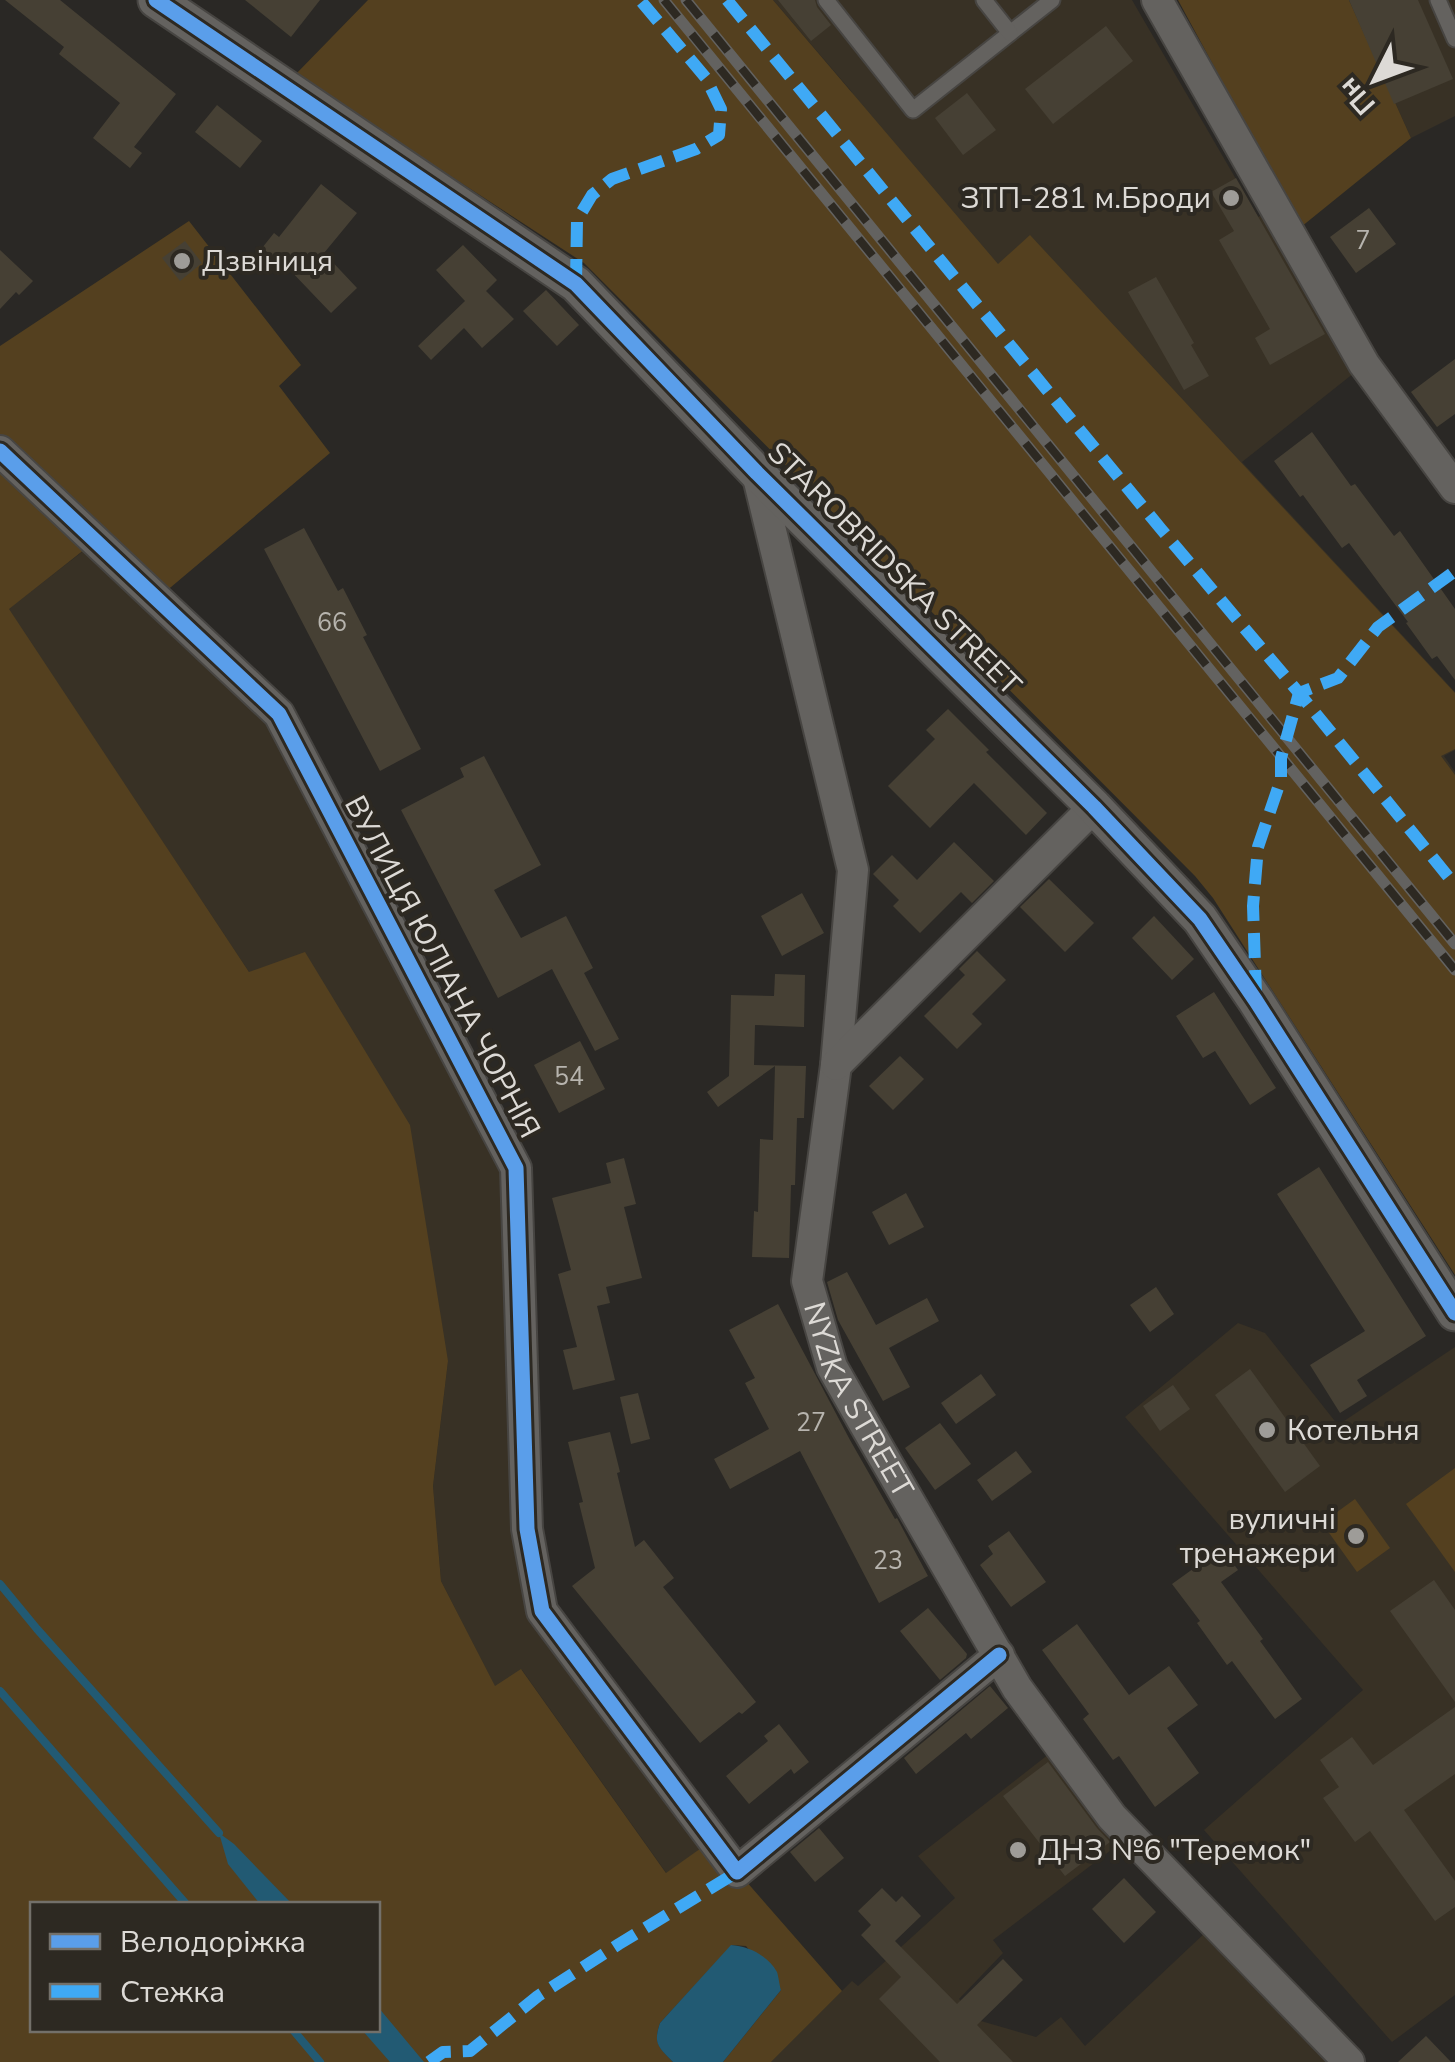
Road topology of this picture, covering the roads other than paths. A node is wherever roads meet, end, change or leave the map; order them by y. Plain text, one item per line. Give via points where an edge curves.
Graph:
1 (156, 0) edge
2 (826, 0) edge
3 (984, 0) edge
4 (1052, 0) edge
5 (1157, 0) edge
6 (1438, 0) edge
7 (1010, 33) junction
8 (1455, 38) edge
9 (0, 451) edge
10 (757, 472) junction
11 (1455, 488) edge
12 (1094, 807) junction
13 (836, 1065) junction
14 (1455, 1313) edge
15 (999, 1654) junction
16 (1349, 2062) edge

1 - 10 street, STAROBRIDSKA STREET via 576,284
2 - 7 lane via 913,110
3 - 7 lane
4 - 7 lane
5 - 11 street via 1364,364
6 - 8 lane
9 - 15 street, ВУЛИЦЯ ЮЛІАНА ЧОРНІЯ via 279,714 516,1168 527,1529 542,1610 737,1872
10 - 12 street, STAROBRIDSKA STREET
10 - 13 street, NYZKA STREET via 853,870
12 - 13 street
12 - 14 street, STAROBRIDSKA STREET via 1200,918
13 - 15 street, NYZKA STREET via 807,1281 832,1367
15 - 16 street, NYZKA STREET via 1112,1817

